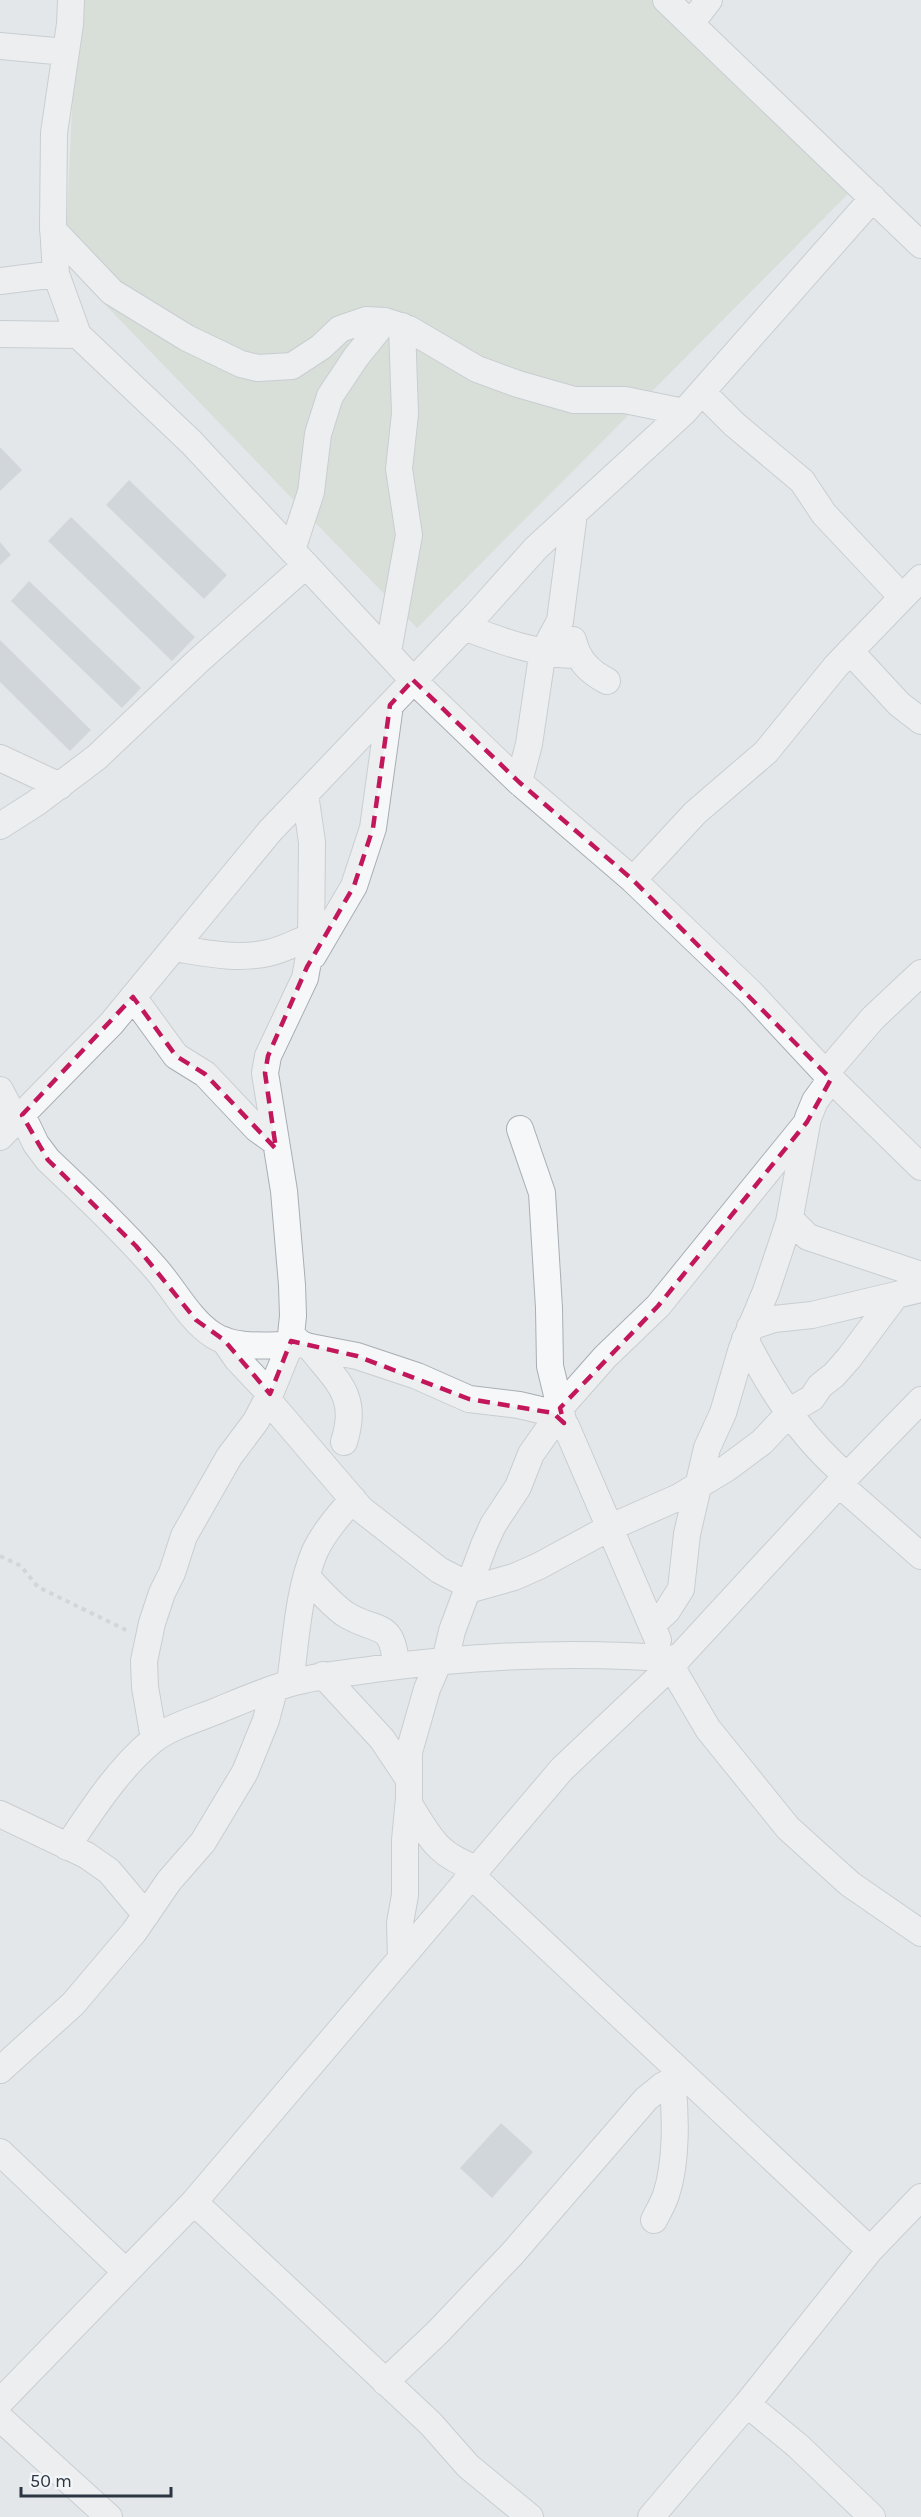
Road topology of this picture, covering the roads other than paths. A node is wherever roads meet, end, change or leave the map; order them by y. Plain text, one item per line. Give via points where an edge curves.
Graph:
1 (70, 0) edge
2 (666, 0) edge
3 (709, 0) edge
4 (691, 24) junction
5 (0, 46) edge
6 (66, 52) junction
7 (873, 198) junction
8 (53, 230) junction
9 (919, 239) edge
10 (56, 274) junction
11 (0, 281) edge
12 (394, 324) junction
13 (0, 334) edge
14 (78, 335) junction
15 (702, 392) junction
16 (684, 412) junction
17 (574, 513) junction
18 (299, 558) junction
19 (921, 578) edge
20 (902, 597) junction
21 (561, 615) junction
22 (464, 627) junction
23 (850, 651) junction
24 (388, 652) junction
25 (545, 652) junction
26 (578, 655) junction
27 (414, 680) junction
28 (607, 681) dead end
29 (390, 705) junction
30 (921, 721) edge
31 (0, 758) edge
32 (519, 782) junction
33 (60, 786) junction
34 (305, 794) junction
35 (0, 826) edge
36 (633, 880) junction
37 (312, 936) junction
38 (174, 948) junction
39 (307, 967) junction
40 (921, 973) edge
41 (133, 998) junction
42 (829, 1076) junction
43 (0, 1090) edge
44 (807, 1122) junction
45 (13, 1124) edge
46 (520, 1129) dead end
47 (275, 1142) junction
48 (921, 1167) edge
49 (790, 1219) junction
50 (921, 1275) edge
51 (921, 1289) edge
52 (896, 1295) junction
53 (748, 1333) junction
54 (224, 1340) junction
55 (297, 1342) junction
56 (269, 1396) junction
57 (921, 1400) edge
58 (790, 1412) junction
59 (560, 1416) junction
60 (344, 1442) dead end
61 (843, 1480) junction
62 (699, 1485) junction
63 (353, 1499) junction
64 (609, 1528) junction
65 (921, 1556) edge
66 (307, 1577) junction
67 (469, 1588) junction
68 (653, 1624) junction
69 (442, 1661) junction
70 (671, 1661) junction
71 (396, 1666) junction
72 (323, 1676) junction
73 (282, 1687) junction
74 (154, 1739) junction
75 (408, 1778) junction
76 (409, 1804) junction
77 (0, 1814) edge
78 (67, 1847) junction
79 (475, 1872) junction
80 (146, 1915) junction
81 (921, 1934) edge
82 (401, 1958) junction
83 (0, 2070) edge
84 (678, 2077) junction
85 (0, 2152) edge
86 (921, 2196) edge
87 (194, 2202) junction
88 (654, 2220) dead end
89 (870, 2250) junction
90 (126, 2272) junction
91 (385, 2382) junction
92 (0, 2402) edge
93 (747, 2403) junction
94 (0, 2418) edge
95 (94, 2512) edge
96 (530, 2517) edge
97 (651, 2517) edge
98 (872, 2517) edge

1 - 6 street
2 - 4 street
3 - 4 street
4 - 7 street
5 - 6 street
6 - 8 street via 54,133
7 - 9 street
7 - 15 street
8 - 10 street
8 - 12 street via 112,292 187,338 241,364 258,368 292,366 340,329 366,320
10 - 11 street
10 - 14 street
12 - 16 street via 477,369 518,384 574,400 625,400
12 - 18 street via 356,357 330,396 318,434
12 - 24 street via 405,414 399,469 409,535
13 - 14 street
14 - 18 street via 191,442
15 - 16 street
15 - 20 street via 802,481 824,514
16 - 17 street
17 - 21 street
17 - 22 street via 536,548
18 - 24 street
18 - 33 street via 198,662 97,757
19 - 20 street
20 - 23 street
21 - 25 street
21 - 26 street
22 - 25 street
22 - 27 street
23 - 30 street via 899,704
23 - 36 street via 766,752 695,813
24 - 27 street
25 - 26 street
25 - 32 street via 530,744
26 - 28 street via 588,668
27 - 29 street
27 - 32 street
29 - 34 street
29 - 39 street via 373,828 354,885
31 - 33 street
32 - 36 street
33 - 35 street
34 - 37 street via 312,842
34 - 38 street
36 - 42 street via 751,993
37 - 38 street via 252,955 226,956
37 - 39 street
38 - 41 street
39 - 47 street via 268,1056 265,1073
40 - 42 street via 873,1018
41 - 45 street
41 - 47 street via 176,1056 205,1074 257,1129
42 - 44 street
42 - 48 street
43 - 45 street
44 - 49 street
44 - 59 street via 658,1306 605,1357
45 - 54 street via 136,1246 196,1320
46 - 59 street via 542,1193 550,1366
47 - 55 street via 284,1191
49 - 50 street via 808,1237
49 - 53 street
51 - 52 street
52 - 53 street via 812,1315 774,1318
52 - 58 street via 834,1375 808,1402
53 - 58 street via 760,1369
53 - 62 street via 723,1413 707,1449
54 - 55 street via 254,1345
54 - 56 street
55 - 56 street
55 - 59 street via 368,1359 469,1399 535,1408
55 - 60 street via 337,1380 346,1396 350,1410
56 - 63 street
56 - 74 street via 184,1536 162,1593 144,1661
57 - 61 street
58 - 61 street
58 - 62 street via 762,1442
59 - 64 street
59 - 67 street via 531,1454 519,1486 493,1525
61 - 65 street
61 - 70 street
62 - 64 street
62 - 68 street via 687,1534 681,1588 667,1611
63 - 66 street via 315,1551
63 - 67 street via 439,1570
64 - 67 street via 514,1577
64 - 68 street
66 - 71 street via 347,1615 386,1632 392,1640
66 - 73 street
67 - 69 street
68 - 70 street
69 - 70 street via 570,1655
69 - 71 street
69 - 75 street via 416,1721
70 - 79 street via 562,1770
70 - 81 street via 708,1729 788,1828 850,1884
71 - 72 street
72 - 73 street
72 - 75 street via 382,1739
73 - 74 street
73 - 80 street via 245,1772 203,1842
74 - 78 street via 130,1762
75 - 76 street
76 - 79 street via 438,1848
76 - 82 street
77 - 78 street
78 - 80 street via 109,1871
79 - 82 street
79 - 84 street
80 - 83 street via 72,2004
82 - 87 street
84 - 88 street via 670,2176
84 - 89 street
84 - 91 street via 645,2099 512,2254
85 - 90 street
86 - 89 street
87 - 90 street
87 - 91 street
89 - 93 street
90 - 92 street
91 - 96 street via 431,2424 468,2466
93 - 97 street
93 - 98 street
94 - 95 street

